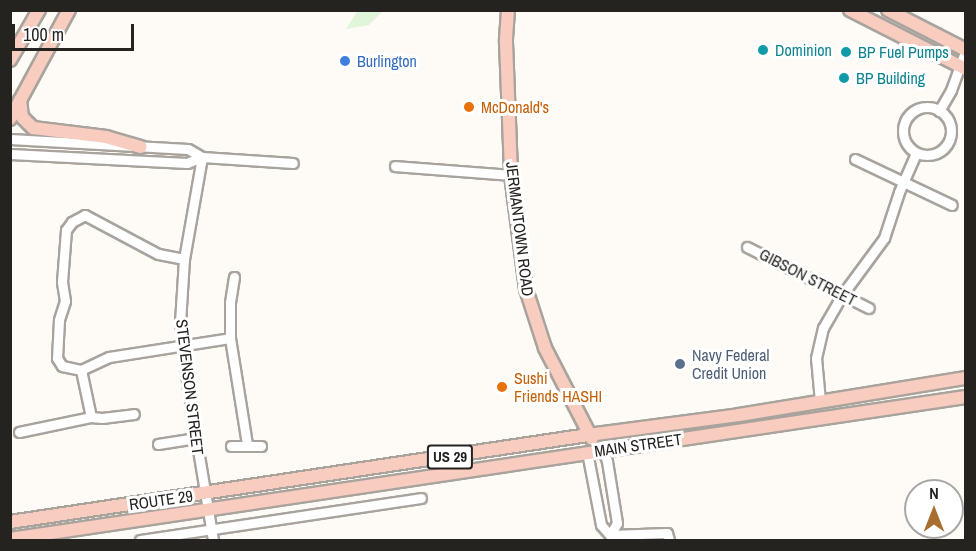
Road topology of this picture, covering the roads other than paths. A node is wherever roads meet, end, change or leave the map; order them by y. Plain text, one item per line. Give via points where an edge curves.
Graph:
1 (39, 10) edge
2 (69, 10) edge
3 (508, 10) edge
4 (850, 10) edge
5 (888, 10) edge
6 (965, 50) edge
7 (10, 60) edge
8 (962, 67) edge
9 (20, 100) junction
10 (939, 111) junction
11 (10, 119) edge
12 (10, 139) edge
13 (141, 147) junction
14 (916, 153) junction
15 (10, 154) edge
16 (202, 157) junction
17 (855, 159) dead end
18 (293, 163) dead end
19 (395, 166) dead end
20 (511, 175) junction
21 (903, 182) junction
22 (952, 205) dead end
23 (747, 247) dead end
24 (184, 259) junction
25 (234, 277) dead end
26 (842, 295) junction
27 (869, 308) dead end
28 (230, 338) junction
29 (182, 347) junction
30 (81, 370) junction
31 (966, 378) edge
32 (966, 397) edge
33 (820, 401) junction
34 (134, 414) dead end
35 (91, 417) junction
36 (19, 432) dead end
37 (588, 435) junction
38 (195, 438) junction
39 (158, 444) dead end
40 (247, 444) junction
41 (231, 446) dead end
42 (261, 446) dead end
43 (603, 450) junction
44 (587, 452) junction
45 (312, 477) joint
46 (204, 493) junction
47 (310, 493) joint
48 (421, 498) dead end
49 (207, 510) junction
50 (10, 521) edge
51 (212, 530) junction
52 (610, 535) junction
53 (10, 539) edge
54 (140, 540) edge
55 (213, 540) edge
56 (669, 540) edge

1 - 7 main road
2 - 9 main road
3 - 20 main road, JERMANTOWN ROAD
4 - 8 main road
5 - 6 main road
6 - 8 street
8 - 10 street
9 - 11 main road
9 - 13 main road via 22,117 33,129 106,136
10 - 14 street via 950,123 950,139 932,154
10 - 14 street via 917,109 906,119 905,142
12 - 13 street
13 - 16 street via 188,150
14 - 21 street
15 - 16 street via 187,163
16 - 18 street
16 - 24 street, STEVENSON STREET
17 - 21 street
19 - 20 street
20 - 37 main road, JERMANTOWN ROAD via 523,276 531,308 545,348
21 - 22 street
21 - 26 street via 884,238
23 - 26 street, GIBSON STREET
24 - 29 street, STEVENSON STREET via 180,301
24 - 30 street via 158,254 85,215 72,222 66,230 65,301 59,320 57,358 62,366
25 - 28 street
26 - 27 street, GIBSON STREET
26 - 33 street via 823,328 816,358
28 - 29 street
28 - 40 street
29 - 30 street via 109,357
29 - 38 street, STEVENSON STREET
30 - 35 street
31 - 33 main road, MAIN STREET / US 29
32 - 43 main road, MAIN STREET / US 29
33 - 37 main road, MAIN STREET / US 29
34 - 35 street
35 - 36 street
37 - 43 main road, JERMANTOWN ROAD
37 - 44 main road, JERMANTOWN ROAD
37 - 45 main road, MAIN STREET / US 29
38 - 39 street
38 - 46 street, STEVENSON STREET
40 - 41 street
40 - 42 street
43 - 44 main road, MAIN STREET / US 29
43 - 52 street via 617,523
44 - 47 main road, MAIN STREET / US 29
44 - 52 street via 601,525
45 - 46 main road, ROUTE 29 / US 29
46 - 49 street, STEVENSON STREET
46 - 50 main road, ROUTE 29 / US 29
47 - 49 main road, ROUTE 29 / US 29
48 - 51 street
49 - 51 street, STEVENSON STREET
49 - 53 main road, ROUTE 29 / US 29
51 - 54 street
51 - 55 street, STEVENSON STREET
52 - 56 street via 667,533

